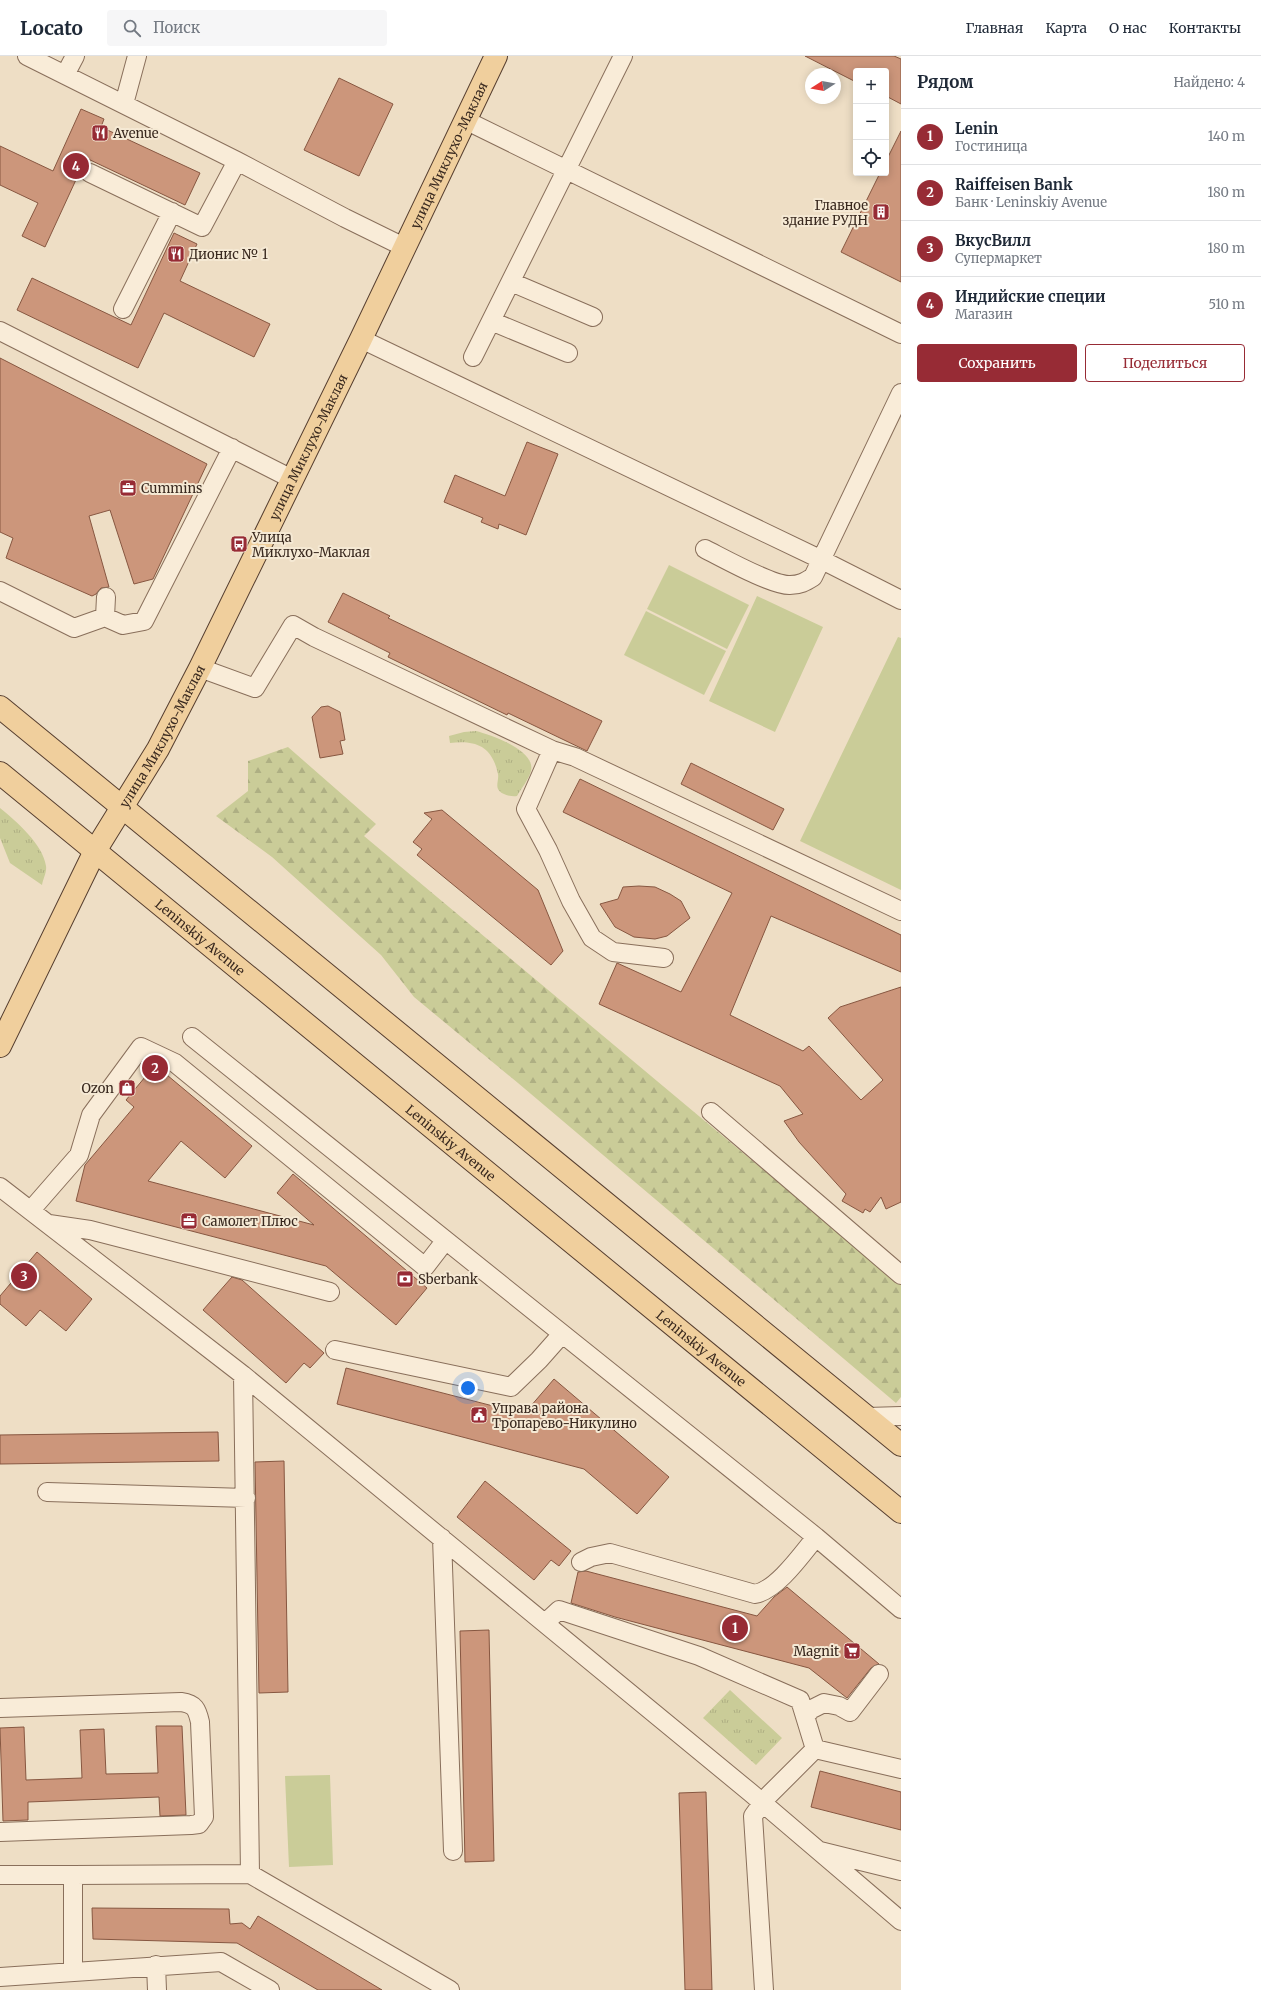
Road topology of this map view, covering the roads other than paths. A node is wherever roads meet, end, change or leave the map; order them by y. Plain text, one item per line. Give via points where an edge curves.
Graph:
1 (27, 56) edge
2 (75, 56) edge
3 (137, 56) edge
4 (496, 56) edge
5 (622, 56) edge
6 (65, 75) junction
7 (124, 104) junction
8 (465, 120) junction
9 (237, 160) junction
10 (565, 170) junction
11 (90, 173) dead end
12 (172, 212) junction
13 (404, 247) junction
14 (511, 282) junction
15 (123, 309) dead end
16 (593, 317) dead end
17 (491, 321) junction
18 (0, 331) edge
19 (901, 334) edge
20 (361, 339) junction
21 (568, 353) dead end
22 (473, 358) dead end
23 (901, 392) edge
24 (232, 448) junction
25 (292, 479) junction
26 (705, 549) dead end
27 (822, 560) junction
28 (0, 591) edge
29 (106, 597) dead end
30 (901, 600) edge
31 (105, 617) junction
32 (200, 668) junction
33 (0, 707) edge
34 (552, 750) junction
35 (0, 773) edge
36 (123, 806) junction
37 (96, 851) junction
38 (901, 912) edge
39 (664, 958) dead end
40 (192, 1038) dead end
41 (0, 1046) edge
42 (711, 1112) dead end
43 (0, 1187) edge
44 (31, 1210) junction
45 (49, 1224) junction
46 (445, 1241) junction
47 (901, 1275) edge
48 (330, 1292) dead end
49 (562, 1334) junction
50 (335, 1350) dead end
51 (244, 1375) junction
52 (901, 1416) edge
53 (867, 1417) junction
54 (901, 1445) edge
55 (48, 1492) dead end
56 (246, 1498) junction
57 (901, 1512) edge
58 (816, 1536) junction
59 (442, 1538) junction
60 (581, 1562) dead end
61 (901, 1609) edge
62 (545, 1623) junction
63 (879, 1674) dead end
64 (0, 1708) edge
65 (805, 1716) junction
66 (815, 1749) junction
67 (901, 1769) edge
68 (763, 1802) junction
69 (0, 1832) edge
70 (454, 1851) dead end
71 (820, 1851) junction
72 (901, 1870) edge
73 (250, 1874) junction
74 (0, 1875) edge
75 (73, 1875) junction
76 (901, 1921) edge
77 (156, 1965) junction
78 (73, 1971) junction
79 (0, 1977) edge
80 (26, 1983) edge
81 (157, 1990) edge
82 (270, 1990) edge
83 (450, 1990) edge
84 (764, 1990) edge

1 - 6 street
2 - 6 street
3 - 7 street
4 - 8 main road, улица Миклухо-Маклая
5 - 10 street
6 - 7 street
7 - 9 street
8 - 10 street
8 - 13 main road, улица Миклухо-Маклая
9 - 12 street via 202,227
9 - 13 street
10 - 14 street
10 - 19 street
11 - 12 street
12 - 15 street
13 - 20 main road, улица Миклухо-Маклая
14 - 16 street
14 - 17 street
17 - 21 street
17 - 22 street
18 - 24 street
20 - 25 main road, улица Миклухо-Маклая
20 - 27 street
23 - 27 street
24 - 25 street
24 - 31 street via 144,621 124,625
25 - 32 main road, улица Миклухо-Маклая
26 - 27 street via 788,586 801,584 812,577
27 - 30 street
28 - 31 street via 74,628
29 - 31 street
32 - 34 street via 255,688 293,625
32 - 36 main road, улица Миклухо-Маклая via 158,749
33 - 36 main road
34 - 38 street via 575,757
34 - 39 street via 526,809 571,901 592,938 613,952
35 - 37 main road, Leninskiy Avenue
36 - 37 main road, улица Миклухо-Маклая
36 - 53 main road
37 - 41 main road, улица Миклухо-Маклая
37 - 57 main road, Leninskiy Avenue
40 - 46 street
42 - 47 street
43 - 44 street
44 - 45 street
44 - 46 street via 79,1155 91,1115 141,1047 175,1063 424,1267
45 - 48 street via 90,1230
45 - 51 street
46 - 49 street
49 - 50 street via 511,1387
49 - 58 street
51 - 56 street
51 - 59 street
52 - 53 street
53 - 54 main road
55 - 56 street
56 - 73 street
58 - 60 street via 792,1566 763,1593 754,1594 610,1553
58 - 61 street
59 - 62 street
59 - 70 street
62 - 65 street via 559,1610 699,1656 800,1700
62 - 68 street
63 - 65 street via 850,1712 839,1706 824,1703
64 - 69 street via 190,1703 197,1709 200,1722 204,1818 199,1824 191,1825
65 - 66 street
66 - 67 street
66 - 68 street
68 - 71 street
68 - 84 street via 753,1816
71 - 72 street
71 - 76 street
73 - 75 street
73 - 83 street
74 - 75 street
75 - 78 street
77 - 78 street
77 - 81 street
77 - 82 street via 221,1962
78 - 80 street
79 - 80 street

